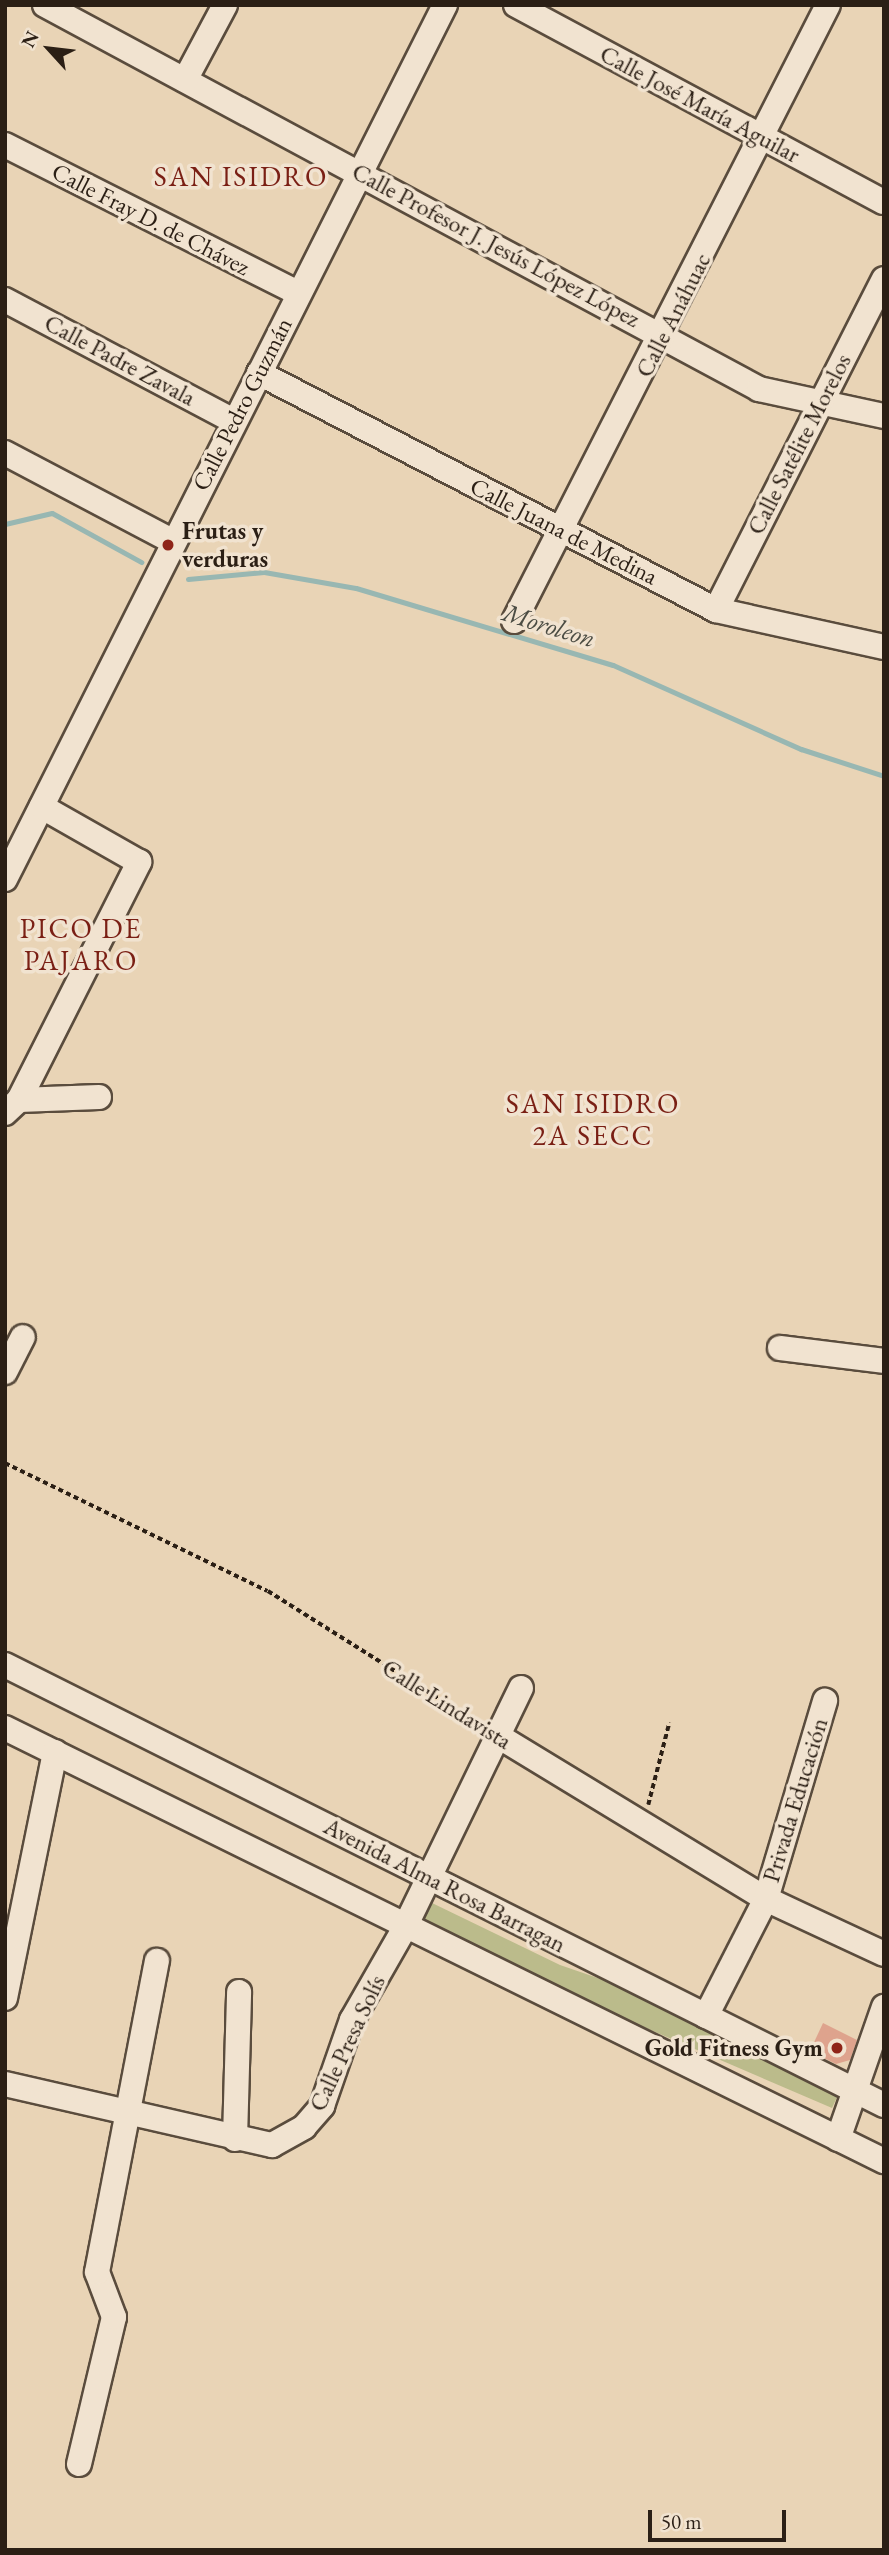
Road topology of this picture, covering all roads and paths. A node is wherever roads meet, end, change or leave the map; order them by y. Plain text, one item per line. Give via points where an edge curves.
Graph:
1 (45, 5) edge
2 (225, 5) edge
3 (445, 5) edge
4 (516, 5) edge
5 (828, 5) edge
6 (185, 80) junction
7 (761, 138) junction
8 (5, 145) edge
9 (358, 172) junction
10 (884, 202) edge
11 (884, 279) edge
12 (298, 293) junction
13 (5, 300) edge
14 (664, 335) junction
15 (259, 373) junction
16 (819, 403) junction
17 (884, 416) edge
18 (234, 421) junction
19 (5, 454) edge
20 (561, 530) junction
21 (172, 541) junction
22 (716, 610) junction
23 (514, 621) dead end
24 (884, 647) edge
25 (42, 807) junction
26 (5, 879) edge
27 (99, 1097) dead end
28 (12, 1107) edge
29 (23, 1337) dead end
30 (780, 1348) dead end
31 (884, 1362) edge
32 (5, 1372) edge
33 (5, 1463) edge
34 (5, 1665) edge
35 (522, 1688) dead end
36 (825, 1701) dead end
37 (669, 1723) dead end
38 (5, 1728) edge
39 (498, 1735) junction
40 (55, 1752) junction
41 (643, 1824) junction
42 (430, 1878) junction
43 (766, 1899) junction
44 (406, 1926) junction
45 (884, 1954) edge
46 (157, 1961) dead end
47 (239, 1992) dead end
48 (5, 1998) edge
49 (884, 2007) edge
50 (706, 2016) junction
51 (5, 2084) edge
52 (859, 2093) junction
53 (884, 2105) edge
54 (129, 2108) junction
55 (235, 2139) junction
56 (838, 2140) junction
57 (884, 2161) edge
58 (79, 2463) dead end

1 - 6 street, Calle Profesor J. Jesús López López
2 - 6 street
3 - 9 street, Calle Pedro Guzmán
4 - 7 street, Calle José María Aguilar
5 - 7 street, Calle Anáhuac
6 - 9 street, Calle Profesor J. Jesús López López
7 - 10 street, Calle José María Aguilar
7 - 14 street, Calle Anáhuac
8 - 12 street, Calle Fray D. de Chávez
9 - 12 street, Calle Pedro Guzmán
9 - 14 street, Calle Profesor J. Jesús López López
11 - 16 street, Calle Satélite Morelos
12 - 15 street, Calle Pedro Guzmán
13 - 18 street, Calle Padre Zavala
14 - 16 street, Calle Profesor J. Jesús López López via 760,389
14 - 20 street, Calle Anáhuac
15 - 18 street, Calle Pedro Guzmán
15 - 20 street, Calle Juana de Medina
16 - 17 street, Calle Profesor J. Jesús López López
16 - 22 street, Calle Satélite Morelos
18 - 21 street, Calle Pedro Guzmán
19 - 21 street
20 - 22 street, Calle Juana de Medina
20 - 23 street, Calle Anáhuac
21 - 25 street, Calle Pedro Guzmán
22 - 24 street, Calle Juana de Medina
25 - 26 street, Calle Pedro Guzmán
25 - 28 street via 139,862
27 - 28 street
29 - 32 street
30 - 31 street
33 - 39 path, Calle Lindavista via 268,1591
34 - 42 street, Avenida Alma Rosa Barragan
35 - 39 street, Calle Presa Solís
36 - 43 street, Privada Educación
37 - 41 path
38 - 40 street
39 - 41 street, Calle Lindavista
39 - 42 street, Calle Presa Solís
40 - 44 street
40 - 48 street
41 - 43 street, Calle Lindavista
42 - 44 street, Calle Presa Solís
42 - 50 street, Avenida Alma Rosa Barragan
43 - 45 street, Calle Lindavista
43 - 50 street, Privada Educación
44 - 55 street, Calle Presa Solís via 352,2020 322,2106 304,2127 272,2145
44 - 56 street
46 - 54 street
47 - 55 street
49 - 52 street
50 - 52 street, Avenida Alma Rosa Barragan
51 - 54 street
52 - 53 street, Avenida Alma Rosa Barragan
52 - 56 street
54 - 55 street
54 - 58 street via 97,2272 114,2317
56 - 57 street

